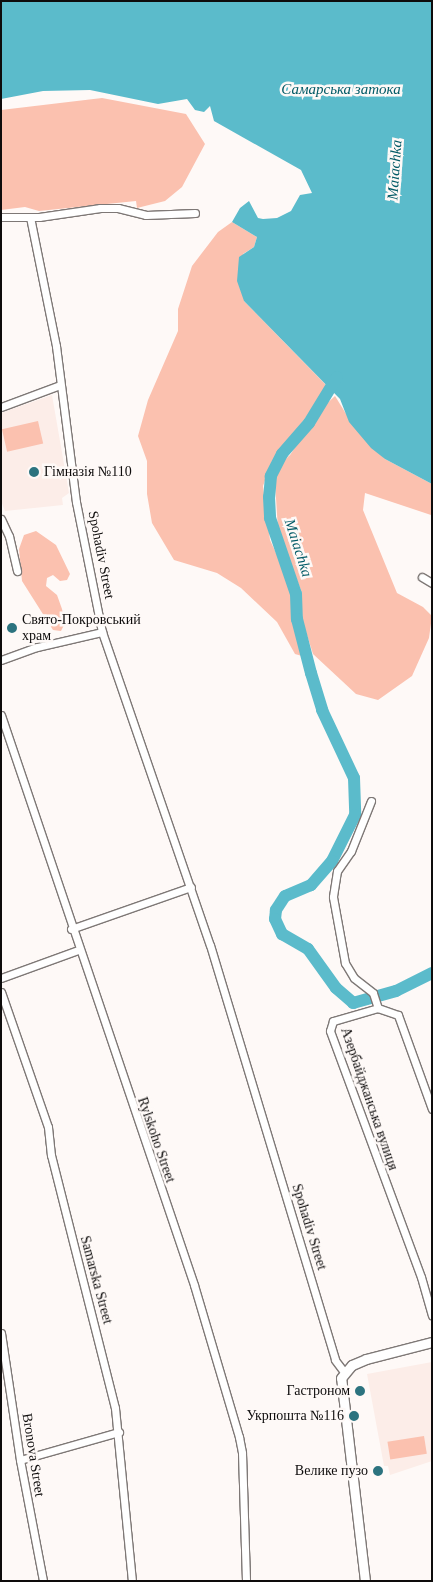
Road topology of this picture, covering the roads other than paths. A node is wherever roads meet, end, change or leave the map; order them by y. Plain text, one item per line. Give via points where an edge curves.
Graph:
1 (195, 214) dead end
2 (1, 217) edge
3 (30, 217) junction
4 (60, 385) junction
5 (1, 407) edge
6 (1, 519) edge
7 (16, 571) dead end
8 (422, 577) dead end
9 (432, 583) edge
10 (102, 632) junction
11 (1, 660) edge
12 (1, 715) edge
13 (371, 801) dead end
14 (191, 887) junction
15 (71, 929) junction
16 (78, 950) junction
17 (1, 978) edge
18 (1, 992) edge
19 (377, 1005) junction
20 (432, 1109) edge
21 (432, 1315) edge
22 (1, 1333) edge
23 (432, 1342) edge
24 (344, 1372) junction
25 (119, 1432) junction
26 (20, 1460) junction
27 (43, 1581) edge
28 (132, 1581) edge
29 (246, 1581) edge
30 (365, 1581) edge

1 - 3 street via 146,215 118,208 100,208
2 - 3 street
3 - 4 street, Spohadiv Street
4 - 5 street
4 - 10 street, Spohadiv Street via 76,502
6 - 7 street via 9,536
8 - 9 street
10 - 11 street via 37,647
10 - 14 street, Spohadiv Street
12 - 15 street, Rylskoho Street
13 - 19 street via 351,851 337,871 333,897 345,963 354,978 373,993
14 - 15 street
14 - 24 street, Spohadiv Street via 335,1360
15 - 16 street, Rylskoho Street
16 - 17 street
16 - 29 street, Rylskoho Street via 194,1285 239,1437
18 - 25 street, Samarska Street via 48,1127 51,1154
19 - 20 street via 398,1015
19 - 21 street, Азербайджанська вулиця via 333,1021 330,1031
22 - 26 street, Bronova Street
23 - 24 main road via 366,1359
24 - 30 main road via 341,1385
25 - 26 street
25 - 28 street, Samarska Street
26 - 27 street, Bronova Street

